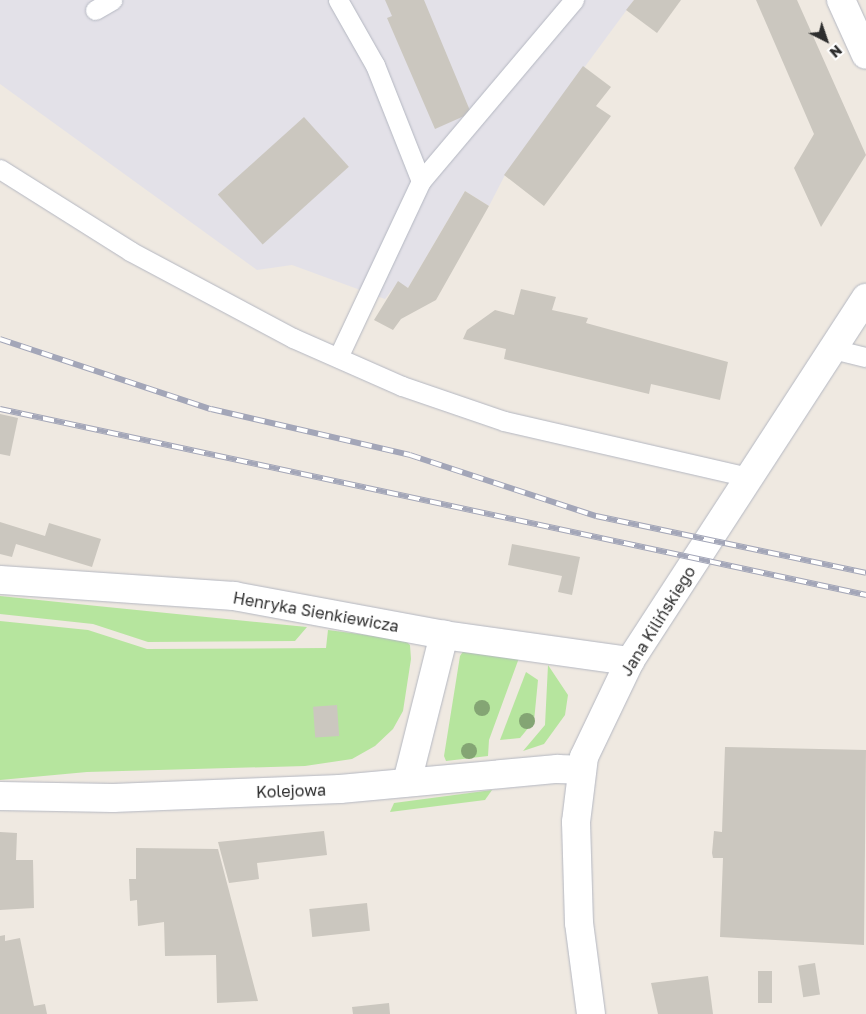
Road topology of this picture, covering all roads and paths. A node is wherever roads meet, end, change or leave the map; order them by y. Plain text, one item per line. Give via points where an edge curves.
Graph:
1 (112, 0) edge
2 (338, 0) edge
3 (574, 0) edge
4 (841, 0) edge
5 (95, 10) dead end
6 (866, 55) edge
7 (0, 169) edge
8 (421, 181) junction
9 (866, 298) edge
10 (833, 349) junction
11 (338, 357) junction
12 (866, 357) edge
13 (748, 477) junction
14 (0, 580) edge
15 (444, 635) junction
16 (630, 661) junction
17 (582, 770) junction
18 (407, 782) junction
19 (0, 796) edge
20 (591, 1014) edge

1 - 5 lane
2 - 8 lane via 375,65
3 - 8 lane
4 - 6 street
7 - 11 lane via 130,251 293,338
8 - 11 lane
9 - 10 street, Jana Kilińskiego
10 - 12 lane
10 - 13 street, Jana Kilińskiego
11 - 13 lane via 402,386 504,421
13 - 16 street, Jana Kilińskiego
14 - 15 street, Henryka Sienkiewicza via 234,596
15 - 16 street, Henryka Sienkiewicza
15 - 18 street
16 - 17 street, Jana Kilińskiego
17 - 18 street, Kolejowa
17 - 20 street, Jana Kilińskiego via 576,802 579,923
18 - 19 street, Kolejowa via 113,798

